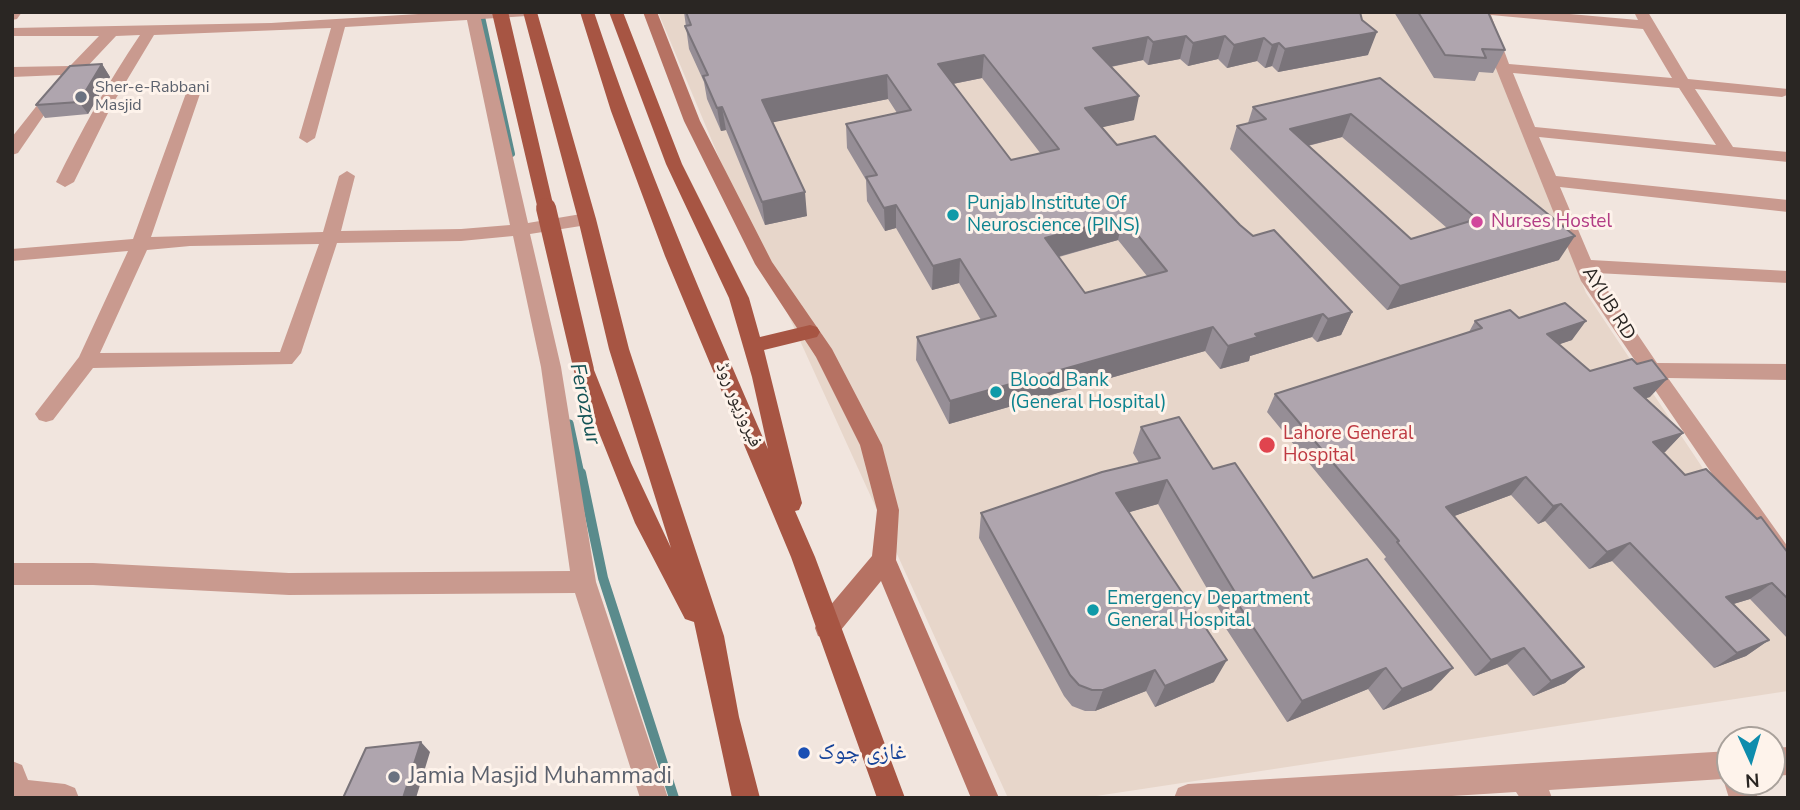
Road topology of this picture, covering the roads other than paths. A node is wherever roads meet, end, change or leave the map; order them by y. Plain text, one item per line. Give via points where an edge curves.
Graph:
1 (73, 12) edge
2 (500, 12) edge
3 (528, 12) edge
4 (587, 12) edge
5 (616, 12) edge
6 (650, 12) edge
7 (1483, 12) edge
8 (1494, 12) edge
9 (472, 14) edge
10 (1645, 19) edge
11 (339, 24) junction
12 (112, 31) junction
13 (150, 31) junction
14 (12, 32) edge
15 (57, 32) junction
16 (1503, 68) junction
17 (73, 70) junction
18 (12, 72) edge
19 (1683, 83) junction
20 (194, 88) dead end
21 (1782, 92) dead end
22 (36, 113) junction
23 (12, 114) edge
24 (1528, 131) junction
25 (307, 138) dead end
26 (12, 150) edge
27 (1728, 151) junction
28 (1788, 157) edge
29 (346, 176) dead end
30 (1549, 181) junction
31 (65, 182) dead end
32 (1788, 206) edge
33 (587, 219) junction
34 (521, 230) junction
35 (330, 237) junction
36 (140, 244) junction
37 (12, 255) edge
38 (1584, 266) junction
39 (1788, 277) edge
40 (810, 332) junction
41 (753, 346) junction
42 (88, 361) junction
43 (1651, 370) junction
44 (1788, 372) edge
45 (46, 414) dead end
46 (803, 556) junction
47 (884, 561) junction
48 (1788, 567) edge
49 (12, 574) edge
50 (584, 582) junction
51 (827, 628) junction
52 (711, 636) junction
53 (1716, 771) edge
54 (12, 775) edge
55 (1530, 787) edge
56 (1356, 792) edge
57 (65, 798) edge
58 (654, 798) edge
59 (747, 798) edge
60 (891, 798) edge
61 (985, 798) edge
62 (1188, 798) edge

1 - 15 street
2 - 52 main road, bridge via 584,370 625,478 676,582
3 - 9 street
3 - 33 main road
4 - 46 main road, فیروزپور روڈ via 674,257
5 - 41 main road via 674,164 739,298
6 - 40 street via 692,121 764,264
7 - 16 street, AYUB RD
8 - 10 street
9 - 11 street
9 - 34 street
10 - 19 street
11 - 13 street
11 - 25 street
12 - 13 street
12 - 15 street
12 - 17 street
13 - 31 street via 96,117
14 - 15 street
16 - 19 street
16 - 24 street, AYUB RD
17 - 18 street
17 - 22 street
19 - 21 street
19 - 27 street
20 - 36 street
22 - 23 street
22 - 26 street
24 - 27 street
24 - 30 street, AYUB RD
27 - 28 street
29 - 35 street
30 - 32 street
30 - 38 street, AYUB RD
33 - 34 street
33 - 52 main road via 619,349
34 - 35 street
34 - 50 street via 551,367
35 - 36 street
35 - 42 street via 291,354 285,359
36 - 37 street
36 - 42 street
38 - 39 street
38 - 43 street, AYUB RD
40 - 41 main road
40 - 47 street via 871,445 888,510
41 - 46 main road
42 - 45 street
43 - 44 street
43 - 48 street, AYUB RD
46 - 51 main road, فیروزپور روڈ
47 - 51 street
47 - 61 street
49 - 50 street via 289,584
50 - 58 street
51 - 60 main road, فیروزپور روڈ
52 - 59 main road
53 - 55 street
54 - 57 street via 20,793
55 - 56 street
56 - 62 street

